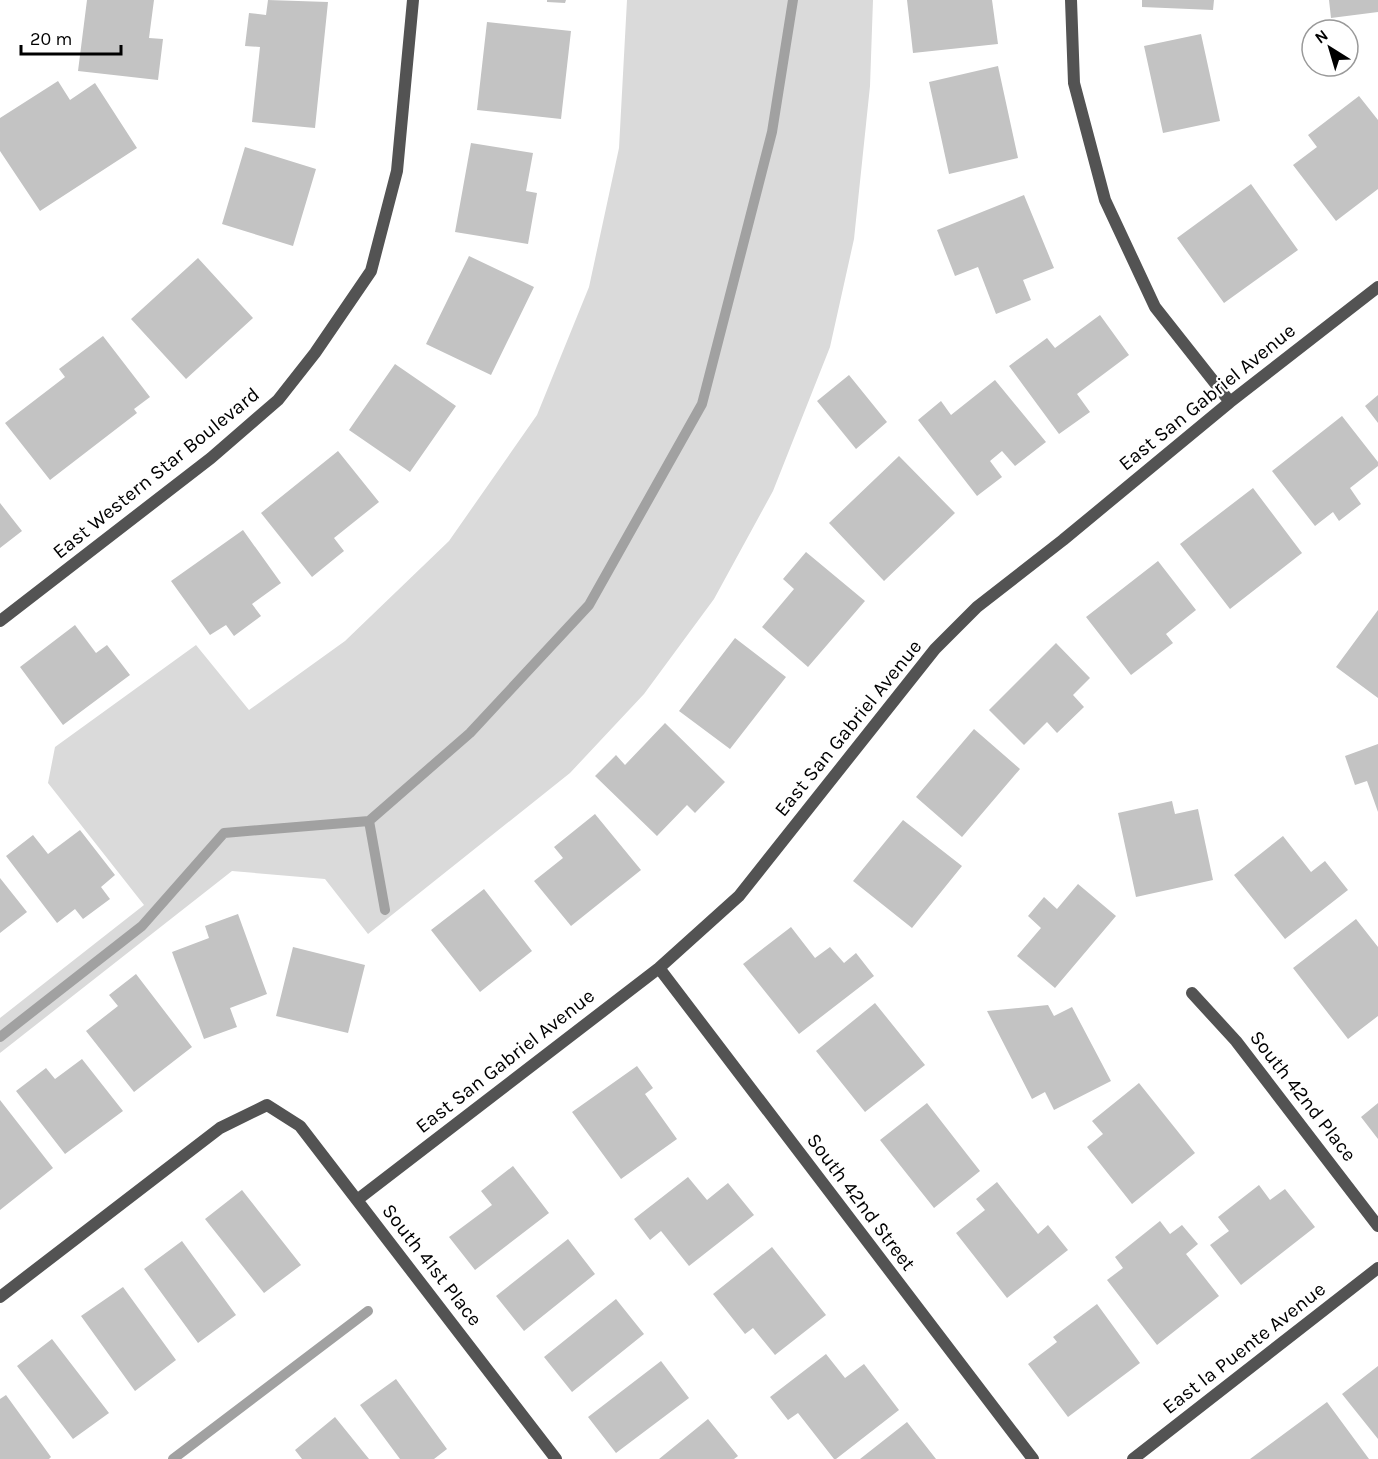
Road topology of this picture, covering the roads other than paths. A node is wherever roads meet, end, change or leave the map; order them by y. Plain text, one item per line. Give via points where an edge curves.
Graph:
1 (413, 0) edge
2 (1071, 0) edge
3 (1378, 287) edge
4 (1230, 402) junction
5 (0, 621) edge
6 (659, 968) junction
7 (1192, 993) dead end
8 (357, 1200) junction
9 (1378, 1226) edge
10 (1378, 1268) edge
11 (0, 1297) edge
12 (550, 1457) edge
13 (1033, 1459) edge
14 (1133, 1459) edge

1 - 5 street, East Western Star Boulevard via 396,171 371,271 278,400 211,458
2 - 4 street via 1074,83 1105,200 1155,307
3 - 4 street, East San Gabriel Avenue
4 - 6 street, East San Gabriel Avenue via 977,607 935,649 739,896
6 - 8 street, East San Gabriel Avenue
6 - 13 street, South 42nd Street
7 - 9 street, South 42nd Place via 1236,1041
8 - 11 street, South 41st Place via 300,1126 267,1105 220,1128
8 - 12 street, South 41st Place
10 - 14 street, East la Puente Avenue

